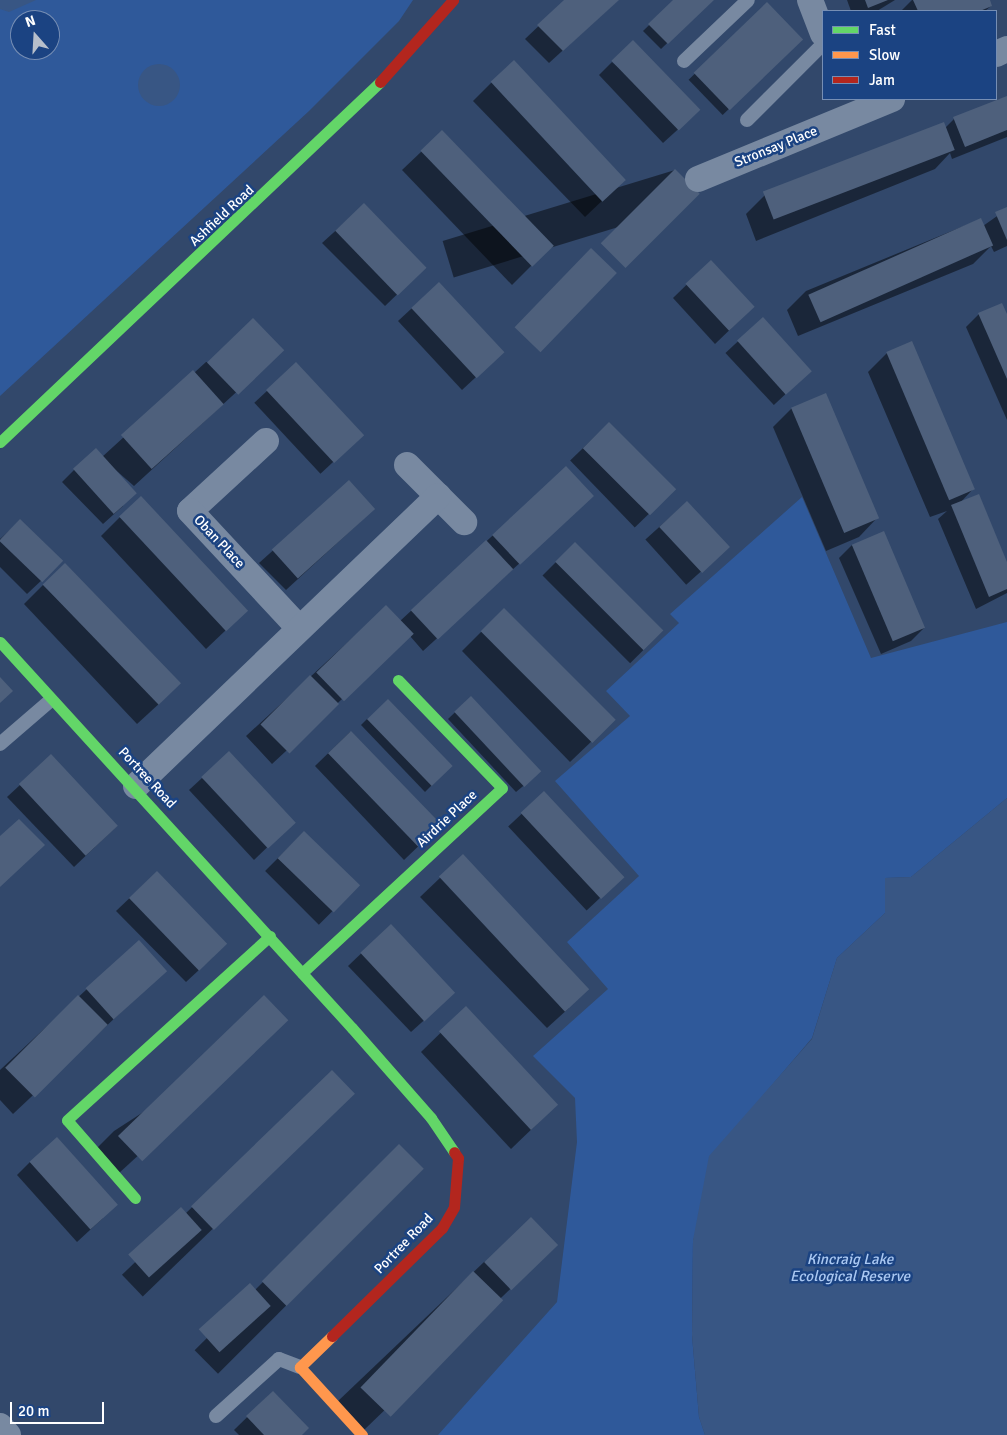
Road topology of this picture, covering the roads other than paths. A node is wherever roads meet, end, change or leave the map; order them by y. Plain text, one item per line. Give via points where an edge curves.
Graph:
1 (453, 0) edge
2 (748, 0) edge
3 (810, 0) edge
4 (822, 31) edge
5 (822, 45) edge
6 (684, 61) dead end
7 (887, 100) edge
8 (851, 107) edge
9 (747, 120) dead end
10 (698, 179) dead end
11 (266, 441) dead end
12 (0, 442) edge
13 (407, 465) dead end
14 (438, 496) junction
15 (464, 522) dead end
16 (299, 628) junction
17 (0, 642) edge
18 (398, 680) dead end
19 (51, 700) junction
20 (0, 744) edge
21 (136, 786) junction
22 (270, 936) junction
23 (302, 973) junction
24 (135, 1198) dead end
25 (300, 1367) junction
26 (216, 1416) dead end
27 (0, 1426) edge
28 (8, 1435) edge
29 (362, 1435) edge

1 - 12 street, Ashfield Road via 369,95
2 - 6 lane
3 - 4 street
5 - 9 lane
7 - 8 street, Stronsay Place
8 - 10 street, Stronsay Place
11 - 16 street, Oban Place via 190,511
13 - 14 street
14 - 15 street
14 - 16 street
16 - 21 street
17 - 19 street, Portree Road
18 - 23 street, Airdrie Place via 502,788
19 - 20 lane
19 - 21 street, Portree Road
21 - 22 street, Portree Road
22 - 23 street, Portree Road
22 - 24 street via 67,1120
23 - 25 street, Portree Road via 431,1118 458,1158 460,1178 454,1207 442,1228
25 - 26 lane via 279,1359
25 - 29 street
27 - 28 street

